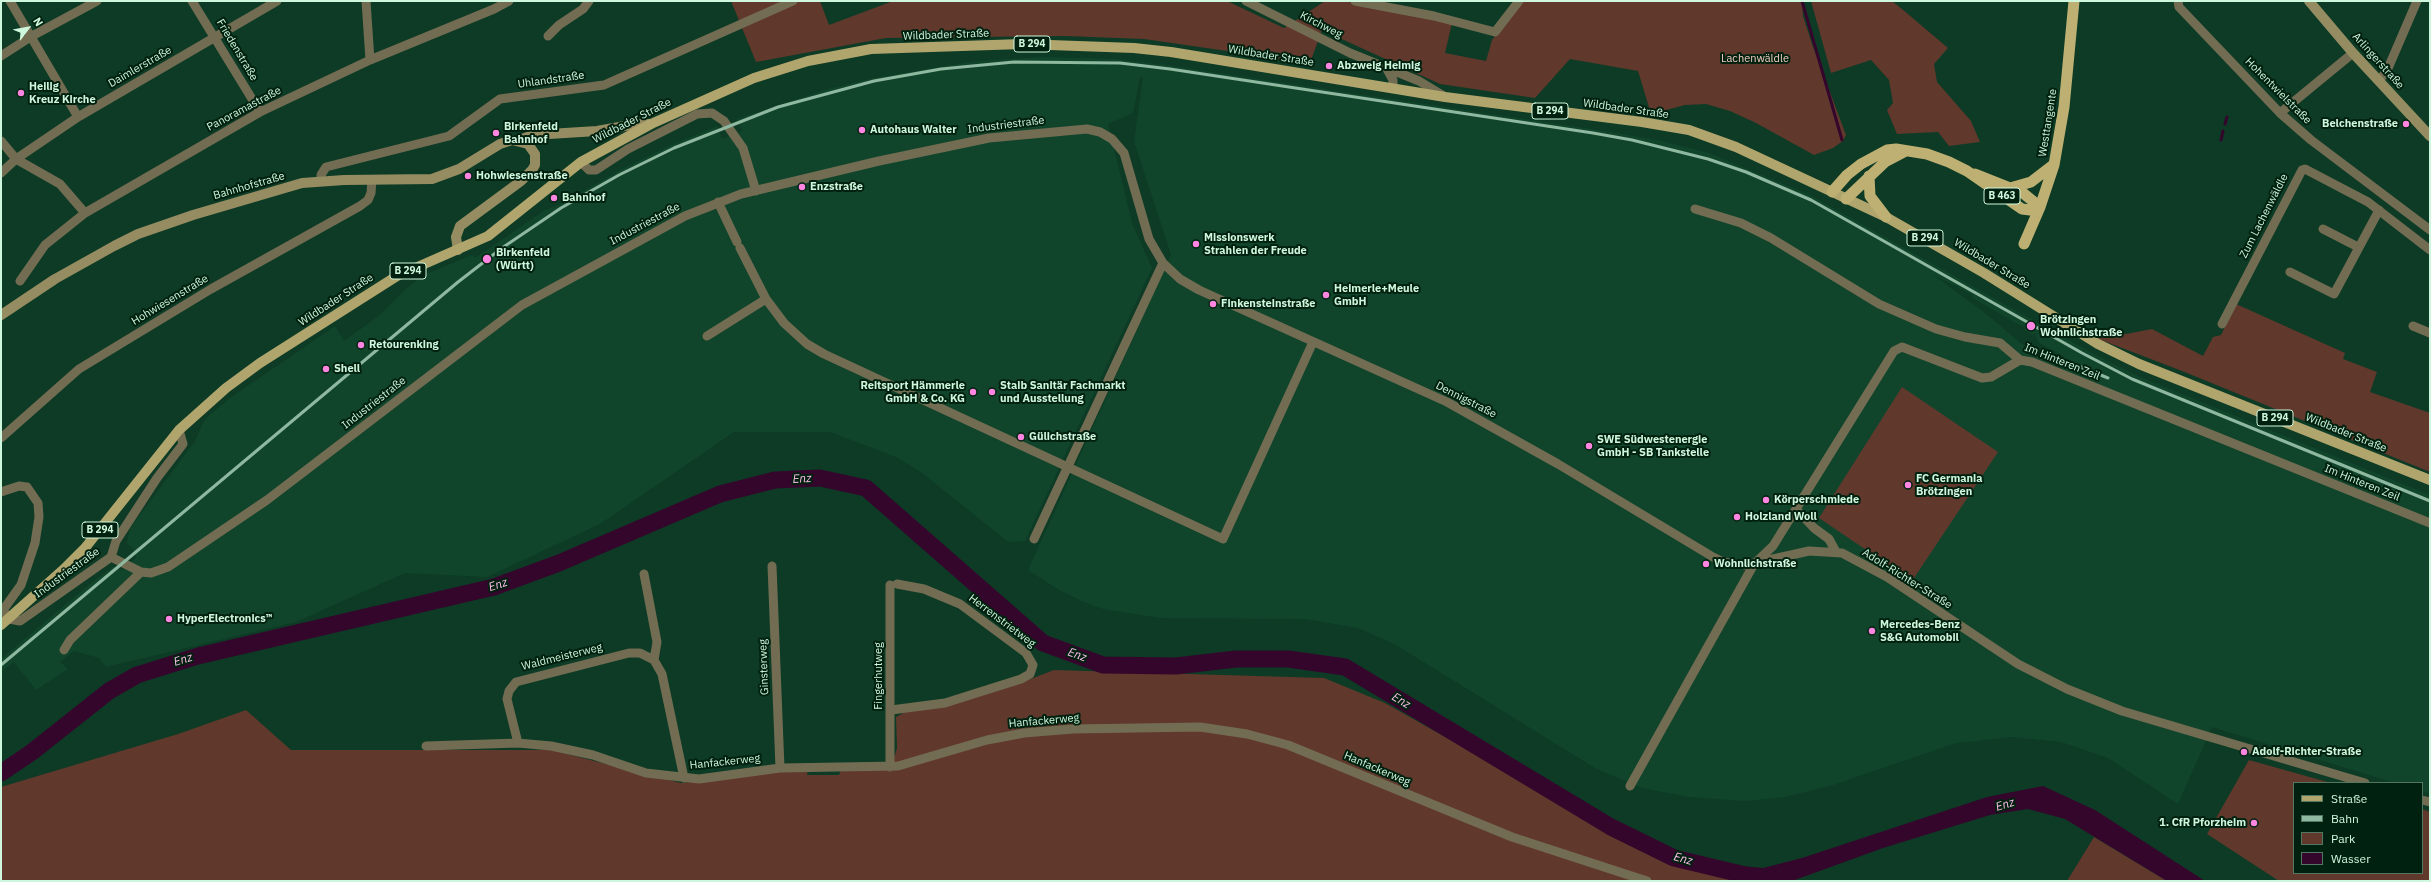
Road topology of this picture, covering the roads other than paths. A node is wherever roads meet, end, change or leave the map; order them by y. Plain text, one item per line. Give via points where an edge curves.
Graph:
1 (10, 1) edge
2 (97, 1) edge
3 (192, 1) edge
4 (276, 1) edge
5 (366, 1) edge
6 (509, 1) edge
7 (589, 1) edge
8 (793, 1) edge
9 (1246, 1) edge
10 (1355, 1) edge
11 (1519, 1) edge
12 (2074, 1) edge
13 (2178, 1) edge
14 (2417, 1) edge
15 (2312, 2) edge
16 (32, 36) junction
17 (548, 36) dead end
18 (215, 37) junction
19 (2353, 53) junction
20 (1, 56) edge
21 (370, 60) junction
22 (1387, 69) junction
23 (2378, 80) junction
24 (1393, 88) junction
25 (1445, 97) junction
26 (260, 112) junction
27 (2280, 113) junction
28 (78, 117) junction
29 (651, 124) junction
30 (2430, 136) edge
31 (520, 140) junction
32 (1, 141) edge
33 (1906, 151) junction
34 (16, 159) junction
35 (581, 162) junction
36 (2054, 165) junction
37 (1967, 171) junction
38 (1, 173) edge
39 (1869, 176) junction
40 (372, 180) junction
41 (321, 181) junction
42 (2010, 188) junction
43 (756, 191) junction
44 (1832, 192) junction
45 (1846, 199) junction
46 (718, 202) junction
47 (2040, 207) junction
48 (1695, 209) dead end
49 (2379, 210) junction
50 (85, 213) junction
51 (1886, 217) junction
52 (2323, 229) dead end
53 (2430, 230) edge
54 (2024, 244) dead end
55 (2358, 247) junction
56 (458, 250) junction
57 (2430, 250) edge
58 (1163, 263) junction
59 (2290, 272) dead end
60 (20, 281) dead end
61 (766, 299) junction
62 (1, 315) edge
63 (2222, 324) dead end
64 (2414, 326) dead end
65 (2430, 333) edge
66 (707, 336) dead end
67 (1313, 342) junction
68 (2020, 360) junction
69 (179, 430) junction
70 (1, 438) edge
71 (1067, 466) junction
72 (2430, 480) edge
73 (1, 492) edge
74 (1796, 509) junction
75 (2430, 523) edge
76 (1034, 539) dead end
77 (1836, 552) junction
78 (111, 557) junction
79 (1754, 564) junction
80 (772, 566) dead end
81 (141, 572) junction
82 (644, 574) dead end
83 (893, 584) joint
84 (5, 622) edge
85 (64, 650) dead end
86 (654, 660) junction
87 (891, 710) junction
88 (518, 743) junction
89 (426, 746) dead end
90 (890, 767) junction
91 (780, 768) junction
92 (684, 778) junction
93 (2361, 782) edge
94 (1630, 786) dead end
95 (1647, 881) edge

1 - 16 street
2 - 16 street
3 - 18 street, Friedenstraße
4 - 18 street, Daimlerstraße
5 - 21 street
6 - 21 street, Panoramastraße
7 - 17 street via 583,9
8 - 41 street, Uhlandstraße via 604,85 500,99 461,130 449,136 326,167 321,175
9 - 22 street, Kirchweg
10 - 11 street via 1440,17 1495,32
12 - 36 highway, Westtangente via 2064,107
13 - 27 street, Hohentwielstraße via 2179,7
14 - 23 street via 2386,73
15 - 19 main road, Arlingerstraße
16 - 20 street
16 - 28 street
18 - 26 street, Friedenstraße
18 - 28 street, Daimlerstraße
19 - 23 main road, Arlingerstraße
19 - 27 street
21 - 26 street, Panoramastraße
22 - 24 street via 1393,80
22 - 25 street, Kirchweg via 1419,81
23 - 30 main road, Arlingerstraße
24 - 25 main road, Wildbader Straße / B 294
24 - 29 main road, Wildbader Straße / B 294 via 1134,48 1022,44 901,48 840,53 808,61 754,78
25 - 44 main road, Wildbader Straße / B 294 via 1690,130 1736,147
26 - 50 street, Panoramastraße
27 - 53 street, Hohentwielstraße via 2311,140
28 - 34 street, Daimlerstraße
29 - 31 main road, Bahnhofstraße via 533,135
29 - 35 main road, Wildbader Straße / B 294
31 - 40 main road, Bahnhofstraße via 500,144 459,169 432,179
31 - 56 main road via 528,144 535,154 535,165 521,181 460,226 456,237
32 - 34 street
33 - 37 highway, B 463 via 1940,158
33 - 39 highway via 1885,162
33 - 44 highway, B 463 via 1896,149 1881,152 1846,175
34 - 38 street, Daimlerstraße
34 - 50 street via 60,184
35 - 43 street via 585,168 596,170 628,149 697,114 712,113 724,121 743,148
35 - 56 main road, Wildbader Straße / B 294 via 551,184 504,226
36 - 42 highway, B 463 via 2031,182
36 - 47 highway, Westtangente
37 - 42 highway, B 463 via 1986,176
37 - 47 highway, B 463 via 2022,209
39 - 45 highway
39 - 51 highway via 1870,196
40 - 41 main road, Bahnhofstraße
40 - 70 street, Hohwiesenstraße via 368,200 360,206 211,289 79,369
41 - 62 main road, Bahnhofstraße via 251,197 138,234 55,279
42 - 47 highway, B 463 via 2030,198
43 - 46 street, Industriestraße
43 - 58 street, Industriestraße via 966,142 1077,129 1094,130 1112,138 1124,153 1144,225
44 - 45 main road, Wildbader Straße / B 294
45 - 51 main road, Wildbader Straße / B 294
46 - 61 street
46 - 81 street, Industriestraße via 661,227 522,305 244,517 168,566 151,572
47 - 54 highway, Westtangente
48 - 68 street, Im Hinteren Zeil via 1741,223 1770,238 1878,304 1936,329 2000,343
49 - 55 street
49 - 57 street, Zum Lachenwäldle
49 - 63 street, Zum Lachenwäldle via 2305,169 2302,170
50 - 60 street, Panoramastraße via 45,245
51 - 72 main road, Wildbader Straße / B 294 via 1984,273 2098,344 2140,364
52 - 55 street
55 - 59 street via 2334,294
56 - 69 main road, Wildbader Straße / B 294 via 397,276 338,312 226,388
58 - 67 street, Dennigstraße via 1180,279 1199,290
58 - 71 street
61 - 66 street
61 - 71 street via 784,323 807,344 830,357
64 - 65 street
67 - 71 street via 1223,539
67 - 79 street, Dennigstraße via 1424,391 1483,422 1713,557 1738,564
68 - 74 street via 1991,377 1982,378 1902,347 1894,351
68 - 75 street, Im Hinteren Zeil via 2039,365
69 - 78 street via 183,444 157,478 116,541
69 - 84 main road, Wildbader Straße / B 294 via 85,548
71 - 76 street
73 - 84 street via 19,486 27,487 38,503 39,517 35,542 21,585 3,610
74 - 77 street via 1829,539
74 - 79 street via 1773,546
77 - 79 street, Adolf-Richter-Straße via 1809,551
77 - 93 street, Adolf-Richter-Straße via 1871,568 2012,660 2067,689 2122,711
78 - 81 street, Industriestraße
78 - 84 street, Industriestraße via 26,618
79 - 94 street
80 - 91 street, Ginsterweg
81 - 85 street via 70,640
82 - 86 street via 656,642
83 - 87 street, Fingerhutweg
83 - 87 street, Herrenstrietweg via 924,589 968,608 1026,653 1033,665 1030,674 1021,680 945,703
86 - 88 street, Waldmeisterweg via 645,654 629,653 516,682 508,691 507,699
86 - 92 street via 662,674
87 - 90 street, Fingerhutweg
88 - 89 street, Hanfackerweg
88 - 92 street, Hanfackerweg via 564,748 646,773
90 - 91 street, Hanfackerweg
90 - 95 street, Hanfackerweg via 986,740 1024,733 1116,728 1200,727 1227,730 1288,745 1512,837
91 - 92 street, Hanfackerweg via 699,779

